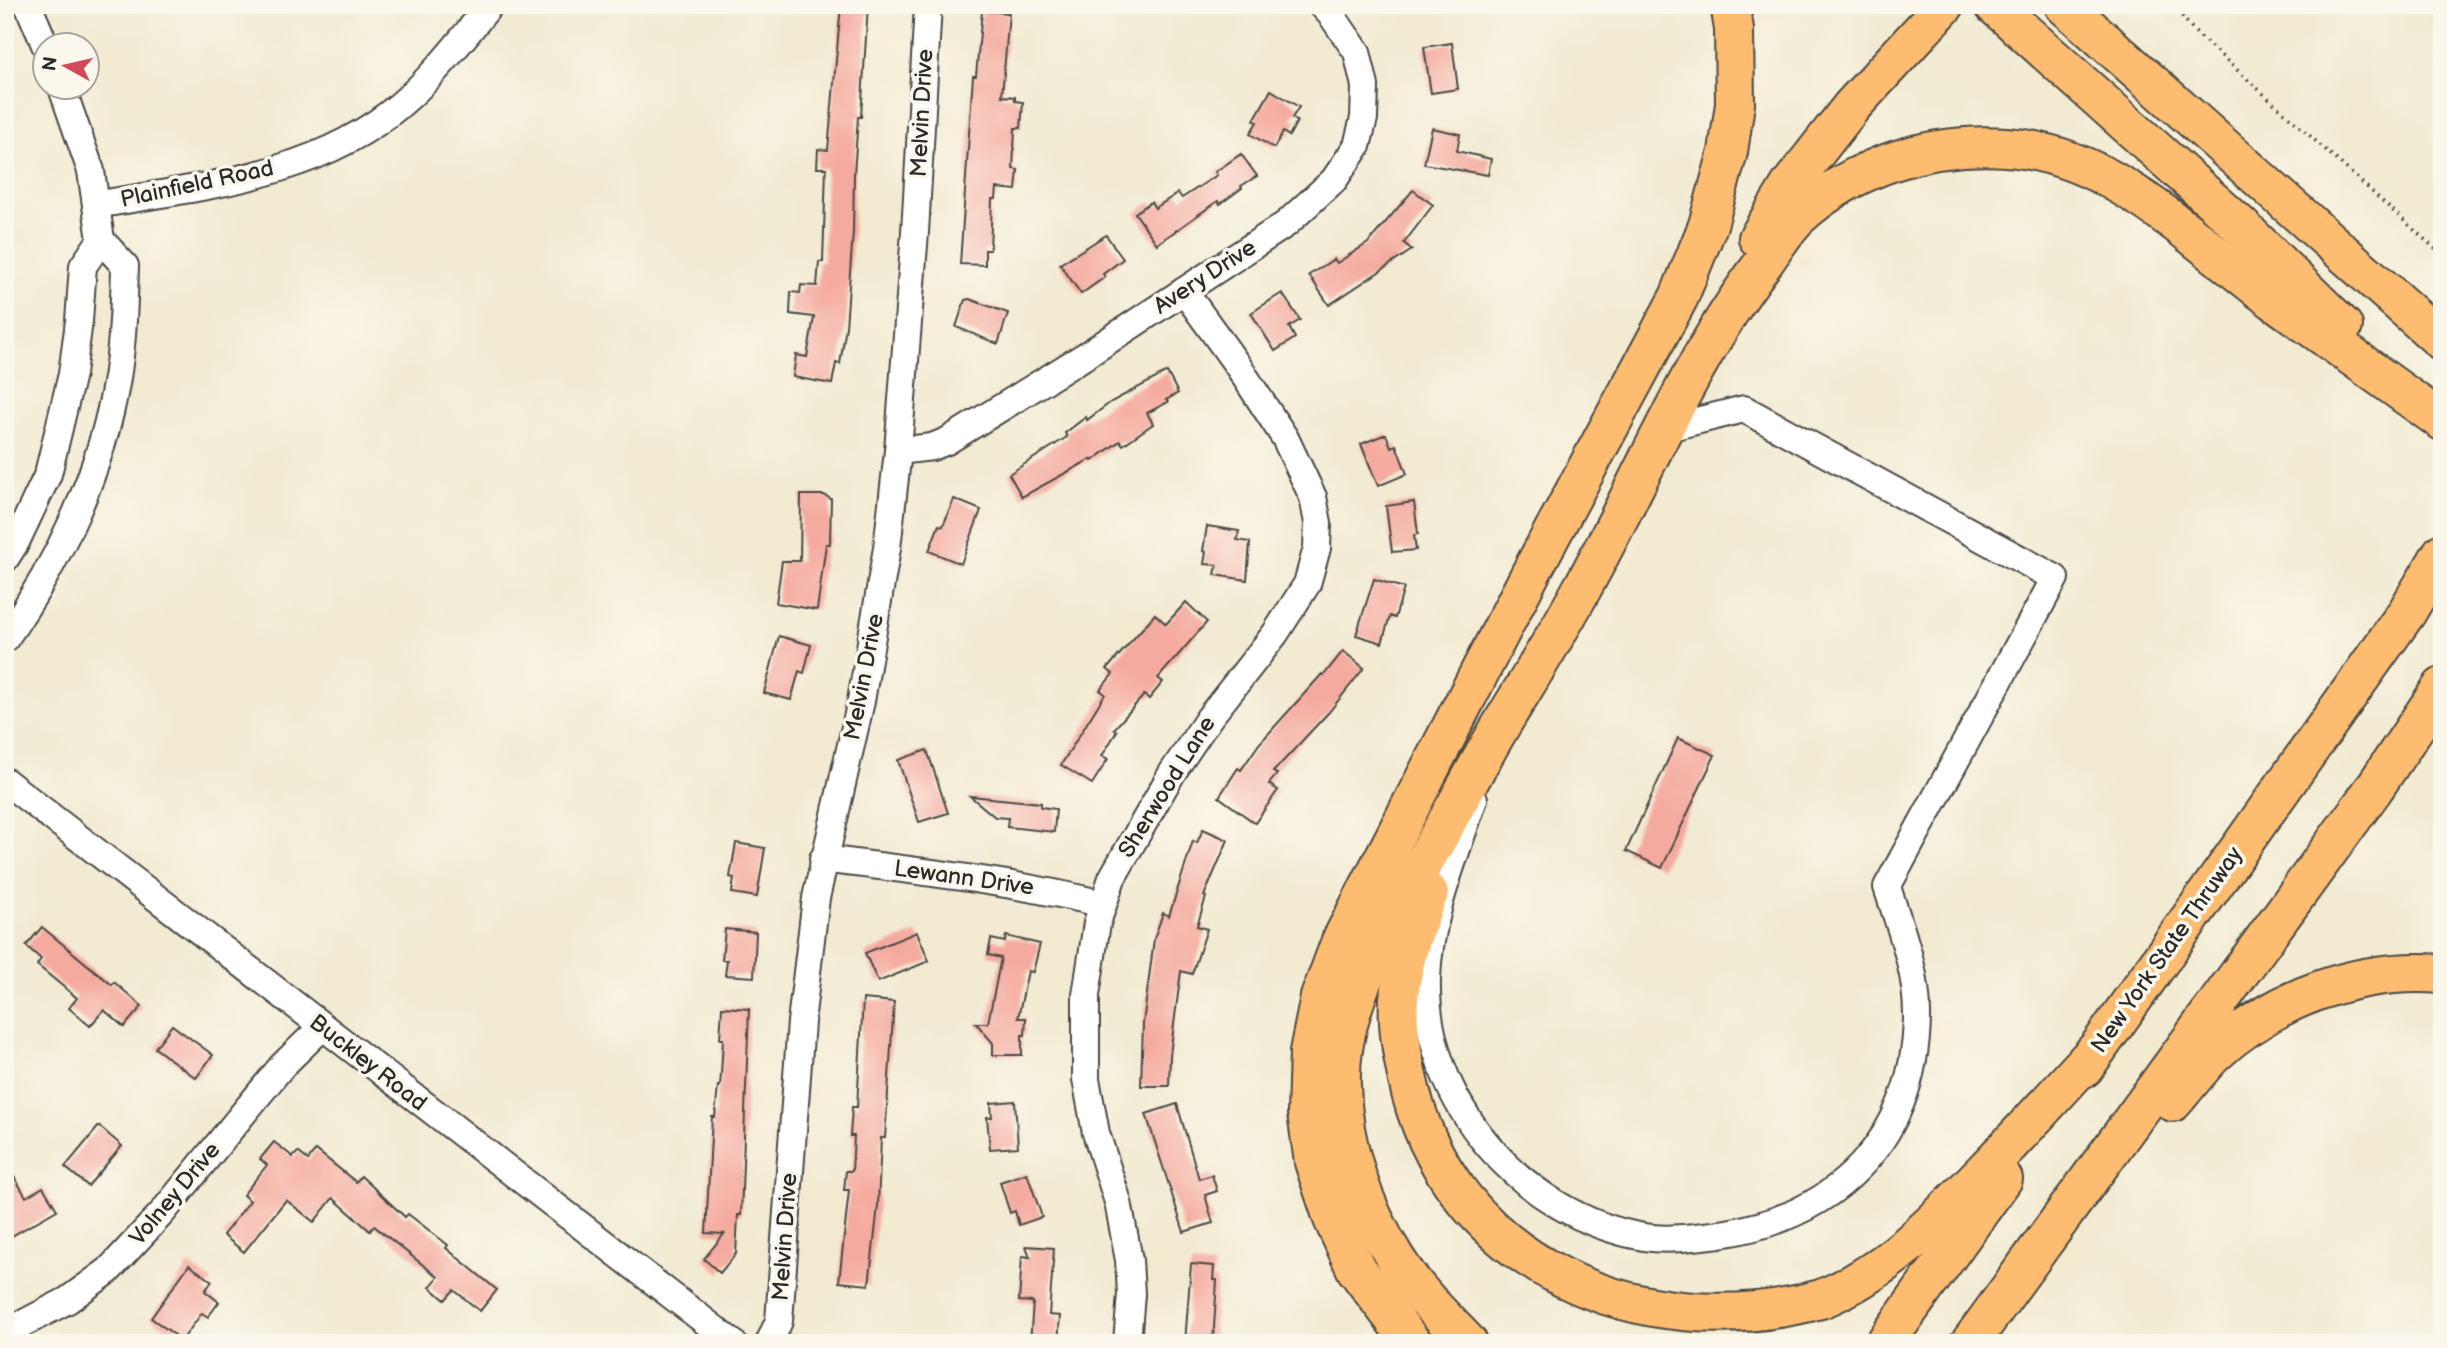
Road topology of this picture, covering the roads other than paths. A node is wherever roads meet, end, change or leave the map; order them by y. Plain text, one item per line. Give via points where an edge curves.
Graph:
1 (28, 5) edge
2 (490, 5) edge
3 (928, 5) edge
4 (1322, 5) edge
5 (1730, 5) edge
6 (1913, 5) edge
7 (1945, 5) edge
8 (1994, 5) edge
9 (2064, 5) edge
10 (2079, 5) edge
11 (40, 32) edge
12 (2145, 78) junction
13 (67, 102) edge
14 (96, 205) junction
15 (101, 240) junction
16 (1184, 291) junction
17 (2442, 341) edge
18 (1620, 406) junction
19 (2442, 419) edge
20 (1664, 429) junction
21 (898, 452) junction
22 (48, 474) junction
23 (86, 491) junction
24 (2442, 553) edge
25 (5, 559) edge
26 (5, 639) edge
27 (2442, 687) edge
28 (1505, 718) junction
29 (5, 781) edge
30 (1480, 784) junction
31 (823, 859) junction
32 (1103, 904) junction
33 (2442, 974) edge
34 (322, 1027) junction
35 (2098, 1048) junction
36 (2062, 1216) junction
37 (1386, 1308) junction
38 (5, 1334) edge
39 (733, 1343) edge
40 (769, 1343) edge
41 (1127, 1343) edge
42 (1412, 1343) edge
43 (1428, 1343) edge
44 (1468, 1343) edge
45 (1885, 1343) edge
46 (1970, 1343) edge

1 - 11 street
2 - 14 street, Plainfield Road via 401,104 359,135 256,176
3 - 21 street, Melvin Drive
4 - 16 street, Avery Drive via 1357,52 1365,86 1357,146 1334,180 1286,223
5 - 18 highway via 1735,104 1728,152 1708,225 1679,297
6 - 18 highway via 1782,156 1742,215 1684,326
7 - 20 highway via 1790,184 1743,263
8 - 19 highway via 2244,229
9 - 12 highway
10 - 12 highway
12 - 17 highway
13 - 14 street via 91,171
14 - 15 street
15 - 22 street via 83,267 72,374
15 - 23 street via 125,266 124,324 116,381
16 - 21 street, Avery Drive via 947,441
16 - 32 street, Sherwood Lane via 1285,438 1312,497 1318,548 1307,584 1172,773 1112,878
18 - 37 highway via 1347,929 1320,997 1309,1052 1307,1113 1314,1163 1356,1269
19 - 20 highway via 2111,179 2045,153 1965,147 1905,156 1873,168 1797,218 1732,304
20 - 28 highway via 1581,591
20 - 30 street via 1744,409 2055,578 1887,887 1912,963 1917,1017 1913,1068 1891,1126 1854,1175 1815,1204 1772,1223 1687,1239 1644,1237 1560,1207 1491,1150 1467,1118 1446,1077 1432,1030 1427,979 1436,919
21 - 31 street, Melvin Drive via 861,701
22 - 23 street
22 - 25 street
23 - 26 street via 53,559
24 - 35 highway, New York State Thruway via 2407,612
27 - 36 highway via 2373,790
28 - 30 highway
28 - 44 highway via 1379,942 1345,1033 1340,1083 1348,1146 1369,1210 1395,1259
29 - 34 street, Buckley Road
30 - 35 highway via 1413,929 1400,989 1399,1034 1413,1103 1434,1155 1458,1194 1491,1232 1536,1272 1591,1300 1655,1319 1718,1323 1773,1314 1821,1299 1865,1277 1936,1221
31 - 32 street, Lewann Drive via 1053,891
31 - 40 street, Melvin Drive via 801,1022 779,1321
32 - 41 street, Sherwood Lane via 1087,995 1086,1079 1129,1260
33 - 36 highway via 2361,978 2314,992 2267,1015 2215,1053
34 - 38 street, Volney Drive via 282,1066 162,1213 108,1271 68,1300
34 - 39 street, Buckley Road
35 - 45 highway, New York State Thruway
36 - 46 highway
37 - 42 highway
37 - 43 highway

